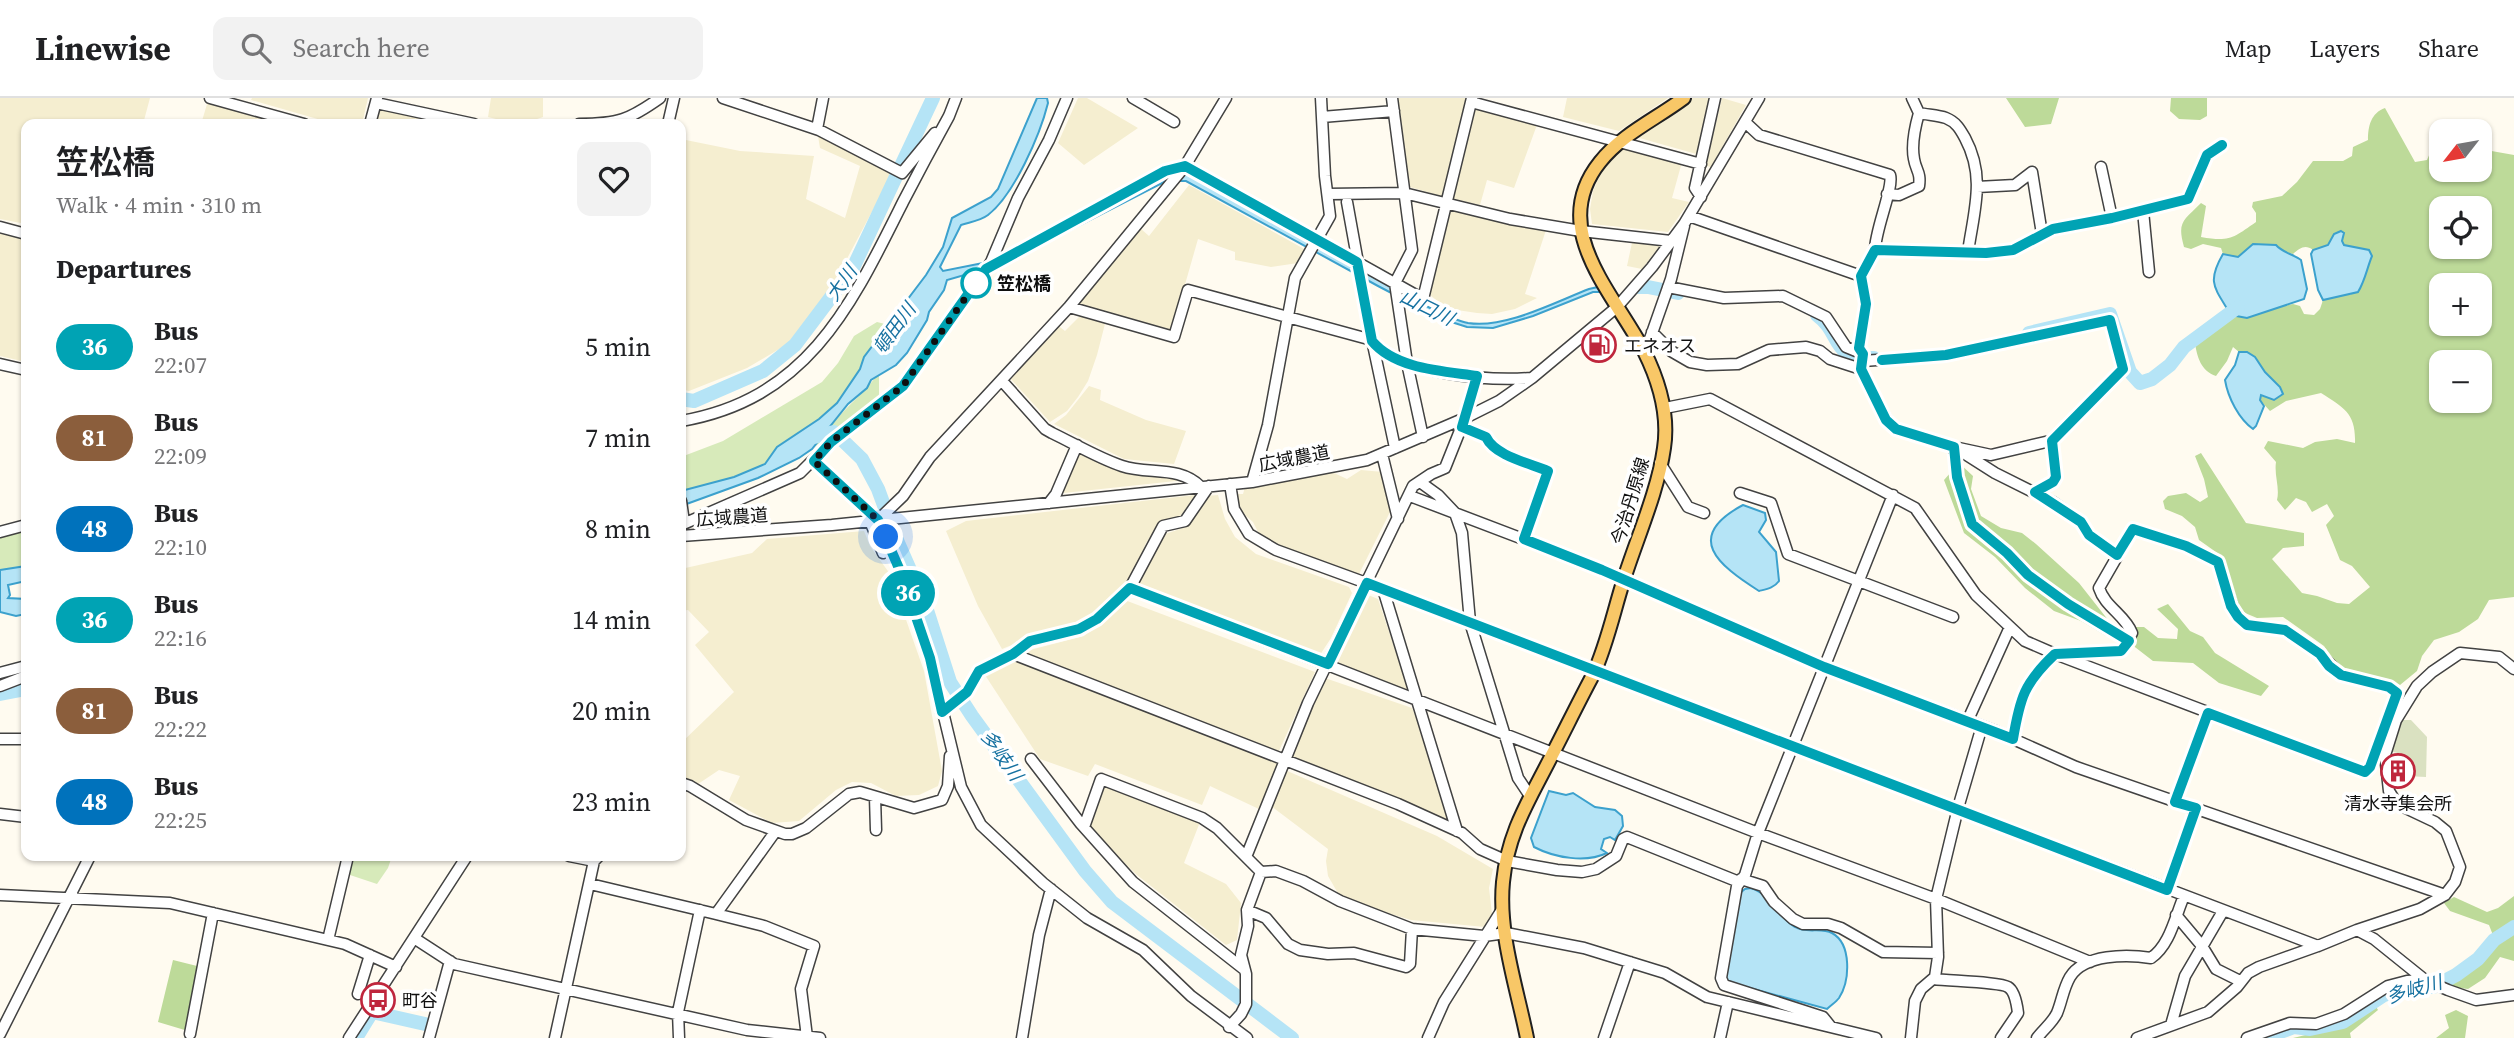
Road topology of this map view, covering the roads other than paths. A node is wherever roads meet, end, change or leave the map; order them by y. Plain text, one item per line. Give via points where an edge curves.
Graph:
1 (209, 98) edge
2 (660, 98) edge
3 (674, 98) edge
4 (723, 98) edge
5 (823, 98) edge
6 (956, 98) edge
7 (1067, 98) edge
8 (1133, 98) edge
9 (1226, 98) edge
10 (1321, 98) edge
11 (1392, 98) edge
12 (1684, 98) edge
13 (1715, 98) edge
14 (1759, 98) edge
15 (1912, 98) edge
16 (1472, 100) edge
17 (376, 101) edge
18 (1672, 103) edge
19 (1394, 111) junction
20 (1919, 113) junction
21 (948, 116) junction
22 (1322, 117) junction
23 (286, 119) edge
24 (371, 119) edge
25 (453, 119) edge
26 (627, 119) edge
27 (669, 119) edge
28 (1174, 122) dead end
29 (1745, 122) junction
30 (817, 130) junction
31 (1620, 141) junction
32 (2222, 145) dead end
33 (1701, 164) junction
34 (1185, 166) junction
35 (2101, 167) dead end
36 (1977, 187) junction
37 (1404, 192) junction
38 (1328, 194) junction
39 (1887, 194) junction
40 (1701, 197) junction
41 (1347, 201) dead end
42 (1446, 204) junction
43 (2143, 211) junction
44 (2112, 218) junction
45 (1687, 220) junction
46 (0, 227) edge
47 (1581, 231) junction
48 (21, 233) edge
49 (2042, 234) junction
50 (1318, 239) junction
51 (1671, 241) junction
52 (1875, 250) junction
53 (1968, 252) junction
54 (991, 261) junction
55 (1357, 262) junction
56 (2149, 272) dead end
57 (1861, 276) junction
58 (1395, 283) junction
59 (1668, 287) junction
60 (1069, 307) junction
61 (1617, 307) junction
62 (1286, 316) junction
63 (1652, 332) junction
64 (1372, 341) junction
65 (1645, 353) junction
66 (1862, 361) junction
67 (1407, 363) junction
68 (0, 364) edge
69 (21, 369) edge
70 (1477, 376) junction
71 (1532, 378) junction
72 (1002, 382) junction
73 (1665, 408) junction
74 (686, 420) edge
75 (1464, 423) junction
76 (1423, 436) junction
77 (2052, 441) junction
78 (1077, 445) junction
79 (1954, 447) junction
80 (1395, 448) junction
81 (1382, 454) junction
82 (814, 461) junction
83 (1660, 463) junction
84 (1252, 482) junction
85 (1419, 482) junction
86 (1230, 484) junction
87 (1205, 486) junction
88 (2035, 492) junction
89 (1740, 493) dead end
90 (1893, 495) junction
91 (1410, 496) junction
92 (1049, 503) junction
93 (1455, 513) junction
94 (1704, 513) dead end
95 (874, 520) junction
96 (1398, 520) junction
97 (686, 522) edge
98 (21, 526) edge
99 (0, 532) edge
100 (686, 536) edge
101 (1524, 539) junction
102 (883, 553) dead end
103 (2117, 555) junction
104 (1624, 580) junction
105 (1858, 582) junction
106 (1367, 583) junction
107 (1130, 588) junction
108 (1383, 589) junction
109 (1954, 617) dead end
110 (1470, 622) junction
111 (2010, 627) junction
112 (2129, 641) junction
113 (1013, 654) junction
114 (2055, 654) junction
115 (1328, 664) junction
116 (21, 667) edge
117 (1824, 667) junction
118 (2514, 669) edge
119 (1594, 671) junction
120 (0, 673) edge
121 (21, 678) edge
122 (0, 686) edge
123 (1418, 699) junction
124 (942, 712) junction
125 (2208, 713) junction
126 (1967, 722) junction
127 (1982, 726) junction
128 (1505, 733) junction
129 (0, 739) edge
130 (21, 739) edge
131 (2013, 739) junction
132 (1793, 747) junction
133 (950, 749) junction
134 (1554, 752) junction
135 (2380, 754) junction
136 (1031, 759) dead end
137 (1286, 760) junction
138 (686, 785) edge
139 (1530, 796) junction
140 (875, 797) junction
141 (2175, 802) junction
142 (1958, 808) junction
143 (2196, 808) junction
144 (0, 814) edge
145 (21, 816) edge
146 (1084, 827) junction
147 (876, 830) dead end
148 (1457, 831) junction
149 (775, 832) junction
150 (1758, 833) junction
151 (1246, 857) junction
152 (87, 861) edge
153 (347, 861) edge
154 (464, 861) edge
155 (596, 861) edge
156 (1507, 861) junction
157 (1261, 872) junction
158 (1740, 881) junction
159 (590, 884) junction
160 (1051, 889) junction
161 (2167, 890) junction
162 (0, 895) edge
163 (2445, 895) junction
164 (2184, 896) junction
165 (69, 897) junction
166 (1936, 899) junction
167 (1503, 908) junction
168 (700, 910) junction
169 (1247, 910) junction
170 (2223, 911) junction
171 (213, 913) junction
172 (716, 914) junction
173 (2176, 915) junction
174 (1412, 929) junction
175 (2357, 930) junction
176 (1506, 933) junction
177 (1484, 936) junction
178 (414, 938) junction
179 (328, 940) junction
180 (2202, 946) junction
181 (2318, 946) junction
182 (1938, 953) junction
183 (370, 956) junction
184 (450, 961) junction
185 (1630, 962) junction
186 (2090, 962) junction
187 (396, 967) junction
188 (1245, 970) junction
189 (1934, 979) junction
190 (2425, 980) junction
191 (2240, 981) junction
192 (565, 988) junction
193 (358, 994) dead end
194 (2514, 996) edge
195 (1728, 1002) junction
196 (678, 1013) junction
197 (2171, 1024) junction
198 (1229, 1027) junction
199 (1831, 1027) junction
200 (0, 1034) edge
201 (190, 1034) dead end
202 (807, 1037) edge
203 (349, 1038) edge
204 (429, 1038) edge
205 (555, 1038) edge
206 (679, 1038) edge
207 (820, 1038) edge
208 (1022, 1038) edge
209 (1247, 1038) edge
210 (1428, 1038) edge
211 (1527, 1038) edge
212 (1604, 1038) edge
213 (1720, 1038) edge
214 (1876, 1038) edge
215 (1911, 1038) edge
216 (2001, 1038) edge
217 (2037, 1038) edge
218 (2137, 1038) edge
219 (2247, 1038) edge

1 - 23 street
2 - 26 street
3 - 27 street
4 - 30 street
5 - 30 street
6 - 21 street
7 - 54 street
8 - 28 street
9 - 34 street
10 - 22 street
11 - 19 street
12 - 18 main road, 今治丹原線
13 - 33 street
14 - 29 street, 広域農道
15 - 20 street
16 - 31 street
16 - 42 street
17 - 24 street
17 - 25 street
18 - 31 main road, 今治丹原線
19 - 22 street
19 - 37 street
20 - 36 street via 1949,119 1959,128 1973,153
20 - 39 street via 1913,154 1921,175 1919,186 1899,195
21 - 30 street via 902,173
21 - 74 street via 865,279 827,335 789,375 768,389 705,417
22 - 38 street
29 - 39 street via 1759,135 1886,172 1892,179
29 - 40 street, 広域農道
31 - 33 street
31 - 47 main road, 今治丹原線 via 1587,181 1580,206
32 - 43 street via 2207,155 2188,199
33 - 40 street via 1695,188
34 - 50 street
34 - 54 street via 1165,171
34 - 60 street
35 - 44 street
36 - 49 street via 2015,185 2032,172
36 - 53 street
37 - 38 street
37 - 42 street
37 - 58 street via 1412,250
38 - 50 street via 1330,216
39 - 52 street
40 - 45 street, 広域農道
41 - 55 street
42 - 47 street
42 - 58 street via 1423,299
43 - 44 street
43 - 56 street
44 - 49 street
45 - 51 street, 広域農道
45 - 57 street
45 - 59 street
46 - 48 street
47 - 51 street
47 - 61 main road, 今治丹原線 via 1589,258
49 - 53 street via 2013,250
50 - 55 street
50 - 62 street via 1295,278
51 - 61 street, 広域農道
52 - 53 street
52 - 57 street
54 - 82 street via 903,386 831,442
55 - 58 street
55 - 64 street
57 - 66 street via 1866,304 1859,348
58 - 67 street
59 - 63 street
59 - 66 street via 1724,298 1783,296 1826,317 1839,340
60 - 62 street via 1174,337 1188,290
60 - 72 street
61 - 65 main road, 今治丹原線
61 - 71 street, 広域農道
62 - 64 street
62 - 84 street via 1268,425
63 - 65 street
63 - 66 street via 1671,351 1707,365 1738,364 1769,350 1806,347 1830,359
64 - 67 street
64 - 80 street
65 - 73 main road, 今治丹原線
66 - 77 street via 1946,355 2110,320 2123,369
66 - 79 street via 1886,420 1896,429
67 - 70 street
67 - 76 street
68 - 69 street
70 - 71 street
70 - 75 street
71 - 75 street, 広域農道
72 - 78 street via 1045,429
72 - 95 street via 930,457 903,496
73 - 83 main road, 今治丹原線
73 - 90 street via 1710,399
75 - 76 street, 広域農道
75 - 85 street via 1445,468
75 - 101 street via 1501,451 1548,471
76 - 80 street, 広域農道
77 - 79 street via 1991,455
77 - 88 street via 2056,477
78 - 87 street via 1123,467 1173,472
78 - 92 street
79 - 88 street
79 - 112 street via 1957,477 1972,524 2028,575
80 - 81 street, 広域農道
81 - 84 street, 広域農道
81 - 96 street
82 - 95 street
82 - 97 street via 800,472
83 - 94 street via 1688,507
83 - 104 main road, 今治丹原線
84 - 86 street, 広域農道
85 - 91 street
85 - 93 street
86 - 87 street, 広域農道
86 - 106 street via 1234,509 1250,534 1262,543
87 - 92 street, 広域農道
87 - 107 street via 1185,521 1163,526
88 - 103 street via 2081,522 2089,535
89 - 105 street via 1771,503 1788,554
90 - 105 street
90 - 111 street via 1915,508 1976,595
91 - 93 street
91 - 96 street
92 - 95 street, 広域農道
93 - 101 street
93 - 110 street via 1462,533
95 - 100 street, 広域農道
95 - 102 street
95 - 124 street via 901,573 930,658
96 - 106 street
98 - 99 street
101 - 104 street
103 - 112 street via 2099,588 2128,623
103 - 135 street via 2133,529 2197,551 2218,562 2231,606 2247,625 2285,630 2341,675 2397,693
104 - 117 street
104 - 119 main road, 今治丹原線
105 - 109 street
105 - 117 street
106 - 108 street
106 - 115 street
107 - 113 street via 1097,619 1079,629 1030,641
107 - 115 street
108 - 110 street
108 - 123 street
110 - 119 street
110 - 128 street
111 - 114 street via 2025,641
111 - 126 street
112 - 114 street via 2121,651
113 - 124 street via 979,671 967,692
113 - 137 street
114 - 125 street
114 - 131 street via 2028,685
115 - 123 street
115 - 137 street
116 - 120 street
117 - 126 street
117 - 132 street
118 - 135 street via 2499,657 2460,653 2417,686
119 - 132 street
119 - 134 main road, 今治丹原線
121 - 122 street
123 - 128 street
123 - 148 street
124 - 133 street
125 - 135 street via 2365,772
125 - 141 street
126 - 127 street
127 - 131 street
127 - 142 street
128 - 134 street
128 - 139 street via 1518,778
129 - 130 street
131 - 141 street
132 - 142 street
132 - 150 street
133 - 140 street via 948,786 942,800 914,808
133 - 160 street via 961,787 981,825
134 - 139 main road, 今治丹原線
134 - 150 street
135 - 163 street via 2397,804 2446,831 2460,867
136 - 146 street
137 - 148 street
137 - 151 street
138 - 149 street
139 - 156 main road, 今治丹原線
140 - 147 street
140 - 149 street via 849,794 806,828 792,834
141 - 143 street
142 - 161 street
142 - 166 street
143 - 161 street
143 - 163 street
144 - 145 street
146 - 151 street via 1101,779 1202,818
146 - 188 street via 1133,882
148 - 156 street via 1480,849
149 - 172 street
150 - 158 street
150 - 166 street
151 - 157 street
152 - 165 street
153 - 179 street
154 - 178 street
155 - 159 street
156 - 158 street via 1557,870 1596,869 1616,856 1627,836
156 - 167 main road, 今治丹原線
157 - 169 street
157 - 174 street via 1276,871 1303,881
158 - 182 street via 1763,886 1774,902 1803,924 1841,928 1882,952
158 - 199 street via 1721,978 1724,985 1823,1017
159 - 168 street
159 - 192 street
160 - 198 street via 1087,918 1143,950
160 - 208 street
161 - 164 street
162 - 165 street
163 - 175 street via 2420,909
164 - 170 street
164 - 173 street
165 - 171 street via 170,902
165 - 200 street
166 - 182 street
166 - 186 street
167 - 176 main road, 今治丹原線
167 - 177 street
168 - 172 street
168 - 196 street
169 - 174 street via 1266,918 1288,944 1300,950 1354,953 1406,967
169 - 188 street via 1241,955
170 - 180 street
170 - 181 street
171 - 179 street
171 - 201 street
172 - 202 street via 814,946 802,989
173 - 180 street
173 - 186 street via 2164,947 2151,958
174 - 177 street
175 - 181 street
175 - 190 street
176 - 177 street
176 - 185 street
176 - 211 main road, 今治丹原線
177 - 210 street
178 - 184 street
178 - 187 street
179 - 183 street
180 - 191 street via 2216,969
180 - 197 street via 2185,976
181 - 191 street via 2259,967
182 - 189 street
183 - 187 street
183 - 193 street
184 - 192 street
184 - 204 street
185 - 195 street
185 - 212 street
186 - 217 street via 2072,973 2058,1012
187 - 203 street
188 - 198 street via 1246,1004
189 - 215 street via 1915,1001
189 - 216 street via 2007,985 2018,1013
190 - 194 street via 2476,1000
190 - 219 street via 2388,986 2344,1014 2316,1024 2290,1023
191 - 197 street via 2208,1012
192 - 196 street
192 - 205 street
195 - 199 street
195 - 213 street
196 - 202 street via 747,1030
196 - 206 street
197 - 218 street
198 - 209 street
199 - 214 street
202 - 207 street

